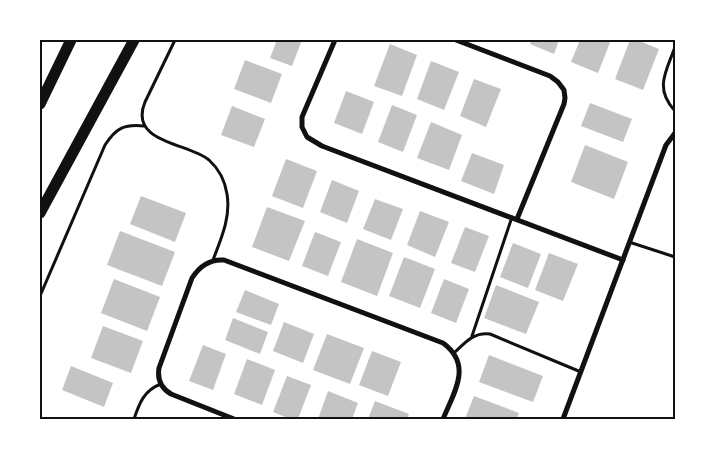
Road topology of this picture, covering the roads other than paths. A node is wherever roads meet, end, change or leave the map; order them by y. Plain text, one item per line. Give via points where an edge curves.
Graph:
1 (134, 40) edge
2 (175, 40) edge
3 (335, 40) edge
4 (456, 40) edge
5 (68, 45) edge
6 (675, 47) edge
7 (40, 93) edge
8 (40, 104) edge
9 (675, 111) edge
10 (145, 126) junction
11 (675, 133) edge
12 (40, 213) edge
13 (515, 218) junction
14 (630, 242) junction
15 (675, 257) edge
16 (213, 260) junction
17 (623, 260) junction
18 (40, 296) edge
19 (472, 337) junction
20 (454, 354) junction
21 (582, 372) junction
22 (161, 384) junction
23 (134, 419) edge
24 (234, 419) edge
25 (443, 419) edge
26 (563, 419) edge

1 - 12 highway
2 - 10 lane via 142,108 141,118
3 - 13 street via 302,117 304,132 310,140
4 - 13 street via 544,73 564,90 564,104
5 - 7 highway
5 - 8 highway
6 - 9 lane via 663,80 666,99
10 - 16 lane via 165,141 204,156 219,172 228,206 224,230
10 - 18 lane via 125,126 105,145
11 - 14 street via 666,145
13 - 17 street
13 - 19 lane
14 - 15 lane
14 - 17 street
16 - 20 street via 224,260 440,341
16 - 22 street via 192,278 159,368
17 - 21 street
19 - 20 lane
19 - 21 lane via 490,334
20 - 25 street via 460,372
21 - 26 street
22 - 23 lane via 144,395
22 - 24 street via 176,397

